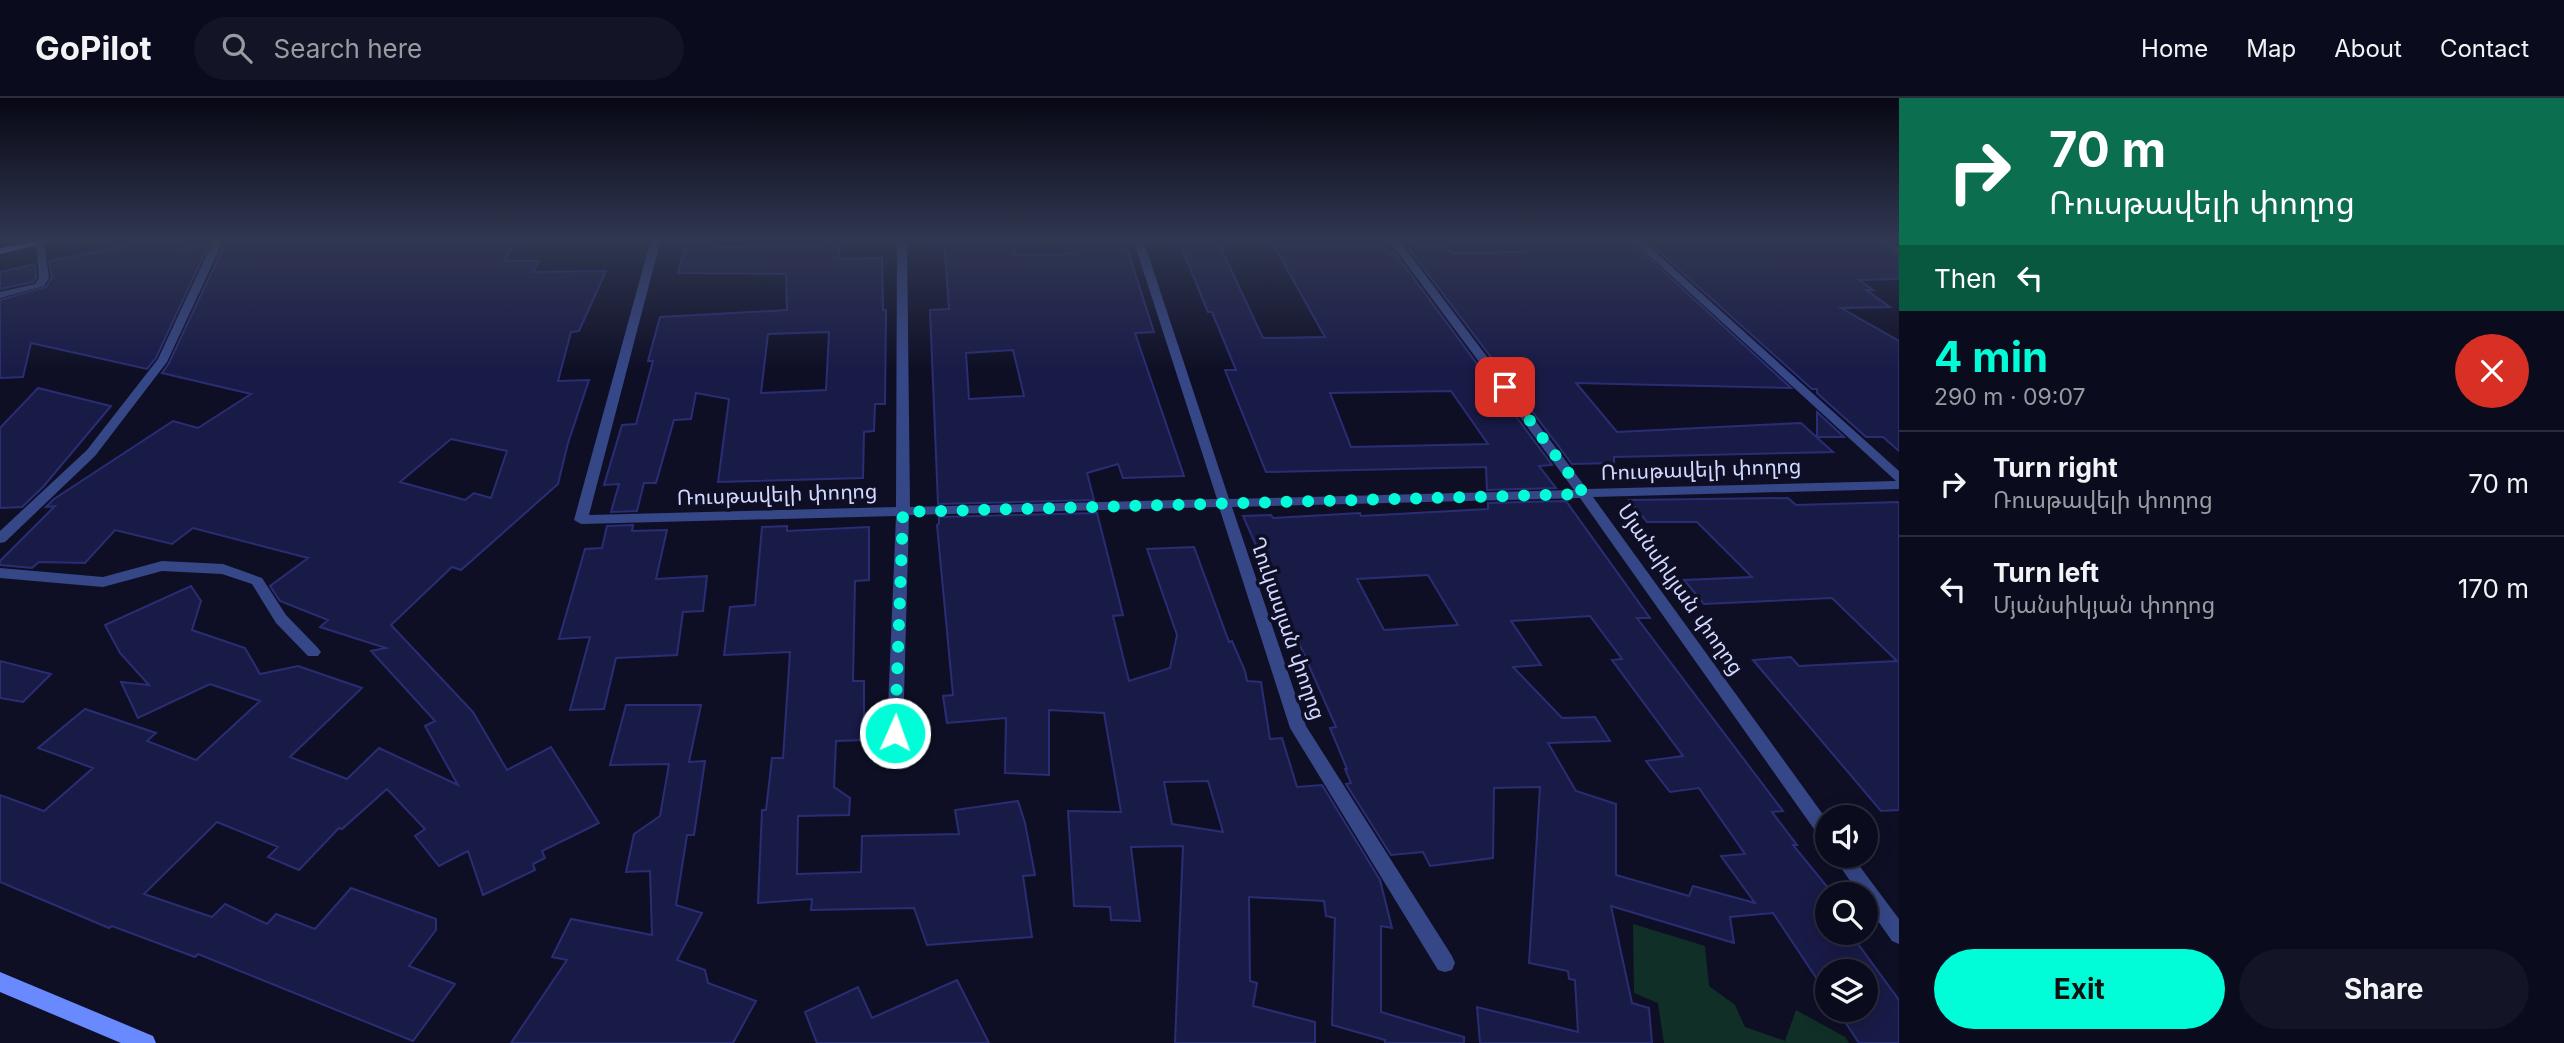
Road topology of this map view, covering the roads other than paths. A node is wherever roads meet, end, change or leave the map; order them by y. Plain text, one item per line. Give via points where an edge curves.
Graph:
1 (41, 283) edge
2 (199, 283) edge
3 (644, 283) edge
4 (902, 283) edge
5 (1152, 283) edge
6 (1426, 283) edge
7 (1685, 283) edge
8 (0, 295) edge
9 (1899, 478) edge
10 (1899, 485) edge
11 (1584, 494) junction
12 (1224, 503) junction
13 (903, 512) junction
14 (0, 539) edge
15 (0, 573) edge
16 (313, 652) dead end
17 (895, 733) dead end
18 (1815, 817) edge
19 (1851, 868) edge
20 (1899, 935) edge
21 (1445, 963) dead end
22 (0, 982) edge
23 (146, 1043) edge

1 - 8 street
2 - 14 street via 163,360 91,453
3 - 13 street, Ռուսթավելի փողոց via 581,520
4 - 13 street
5 - 12 street, Ղուկասյան փողոց
6 - 11 street, Մյանսիկյան փողոց
7 - 9 street
10 - 11 street, Ռուսթավելի փողոց
11 - 12 street, Ռուսթավելի փողոց
11 - 18 street, Մյանսիկյան փողոց
12 - 13 street, Ռուսթավելի փողոց
12 - 21 street, Ղուկասյան փողոց via 1298,728
13 - 17 street
15 - 16 street via 103,582 162,566 223,569 257,582 281,619
19 - 20 street
22 - 23 main road

